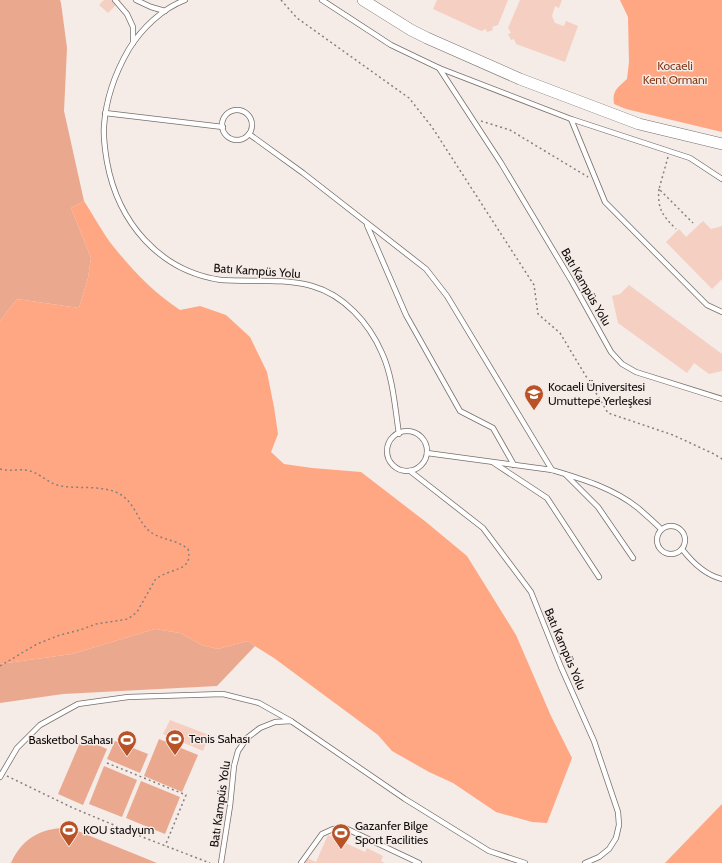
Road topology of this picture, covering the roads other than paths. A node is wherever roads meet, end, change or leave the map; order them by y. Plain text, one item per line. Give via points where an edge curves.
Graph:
1 (115, 0) edge
2 (136, 0) edge
3 (185, 0) edge
4 (322, 0) edge
5 (363, 0) edge
6 (165, 11) junction
7 (133, 44) junction
8 (440, 68) junction
9 (105, 113) junction
10 (571, 120) junction
11 (223, 127) junction
12 (249, 134) junction
13 (722, 144) edge
14 (722, 179) edge
15 (366, 223) junction
16 (722, 312) edge
17 (722, 399) edge
18 (399, 434) junction
19 (427, 453) junction
20 (492, 462) junction
21 (514, 465) junction
22 (552, 470) junction
23 (410, 471) junction
24 (565, 474) junction
25 (661, 529) junction
26 (682, 549) junction
27 (633, 558) dead end
28 (599, 577) dead end
29 (722, 579) edge
30 (291, 722) junction
31 (1, 775) edge
32 (221, 863) edge
33 (301, 863) edge
34 (419, 863) edge
35 (526, 863) edge
36 (585, 863) edge

1 - 7 lane via 127,14 133,27
2 - 6 lane
3 - 6 lane, Batı Kampüs Yolu
4 - 8 lane via 391,45
5 - 13 street via 411,30 520,79 639,124
6 - 7 lane, Batı Kampüs Yolu via 146,26
7 - 9 lane, Batı Kampüs Yolu via 116,74
8 - 10 lane
8 - 17 lane, Batı Kampüs Yolu via 501,163 611,352 622,364 636,372
9 - 11 lane
9 - 18 lane, Batı Kampüs Yolu via 103,140 109,175 130,222 149,246 180,268 208,278 312,286 348,306 366,326 383,354
10 - 14 lane via 690,158
10 - 16 lane via 605,202 707,306
11 - 12 lane via 227,136 232,139 241,139
11 - 12 lane via 227,114 241,110 249,115 251,120 252,129
12 - 15 lane
15 - 21 lane via 406,315 460,411 493,428
15 - 22 lane via 426,269 436,281
18 - 19 lane via 409,431 420,436
18 - 23 lane, Batı Kampüs Yolu via 388,445 387,452 392,464 404,471
19 - 20 lane
19 - 23 lane via 421,465
20 - 21 lane
20 - 28 lane via 547,498
21 - 22 lane
22 - 24 lane
23 - 36 lane, Batı Kampüs Yolu via 482,528 531,592 560,667 594,741 618,812 616,838 609,849
24 - 25 lane via 616,493 638,508
24 - 27 lane via 598,507
25 - 26 lane via 670,526 679,528 685,540
25 - 26 lane via 656,537 661,550 674,554
26 - 29 lane via 701,568
30 - 31 lane via 259,703 223,694 128,697 78,704 40,725 17,748
30 - 32 lane, Batı Kampüs Yolu via 275,722 260,728 238,751
30 - 35 lane via 405,799 489,851
33 - 34 lane via 322,834 332,829 345,828

